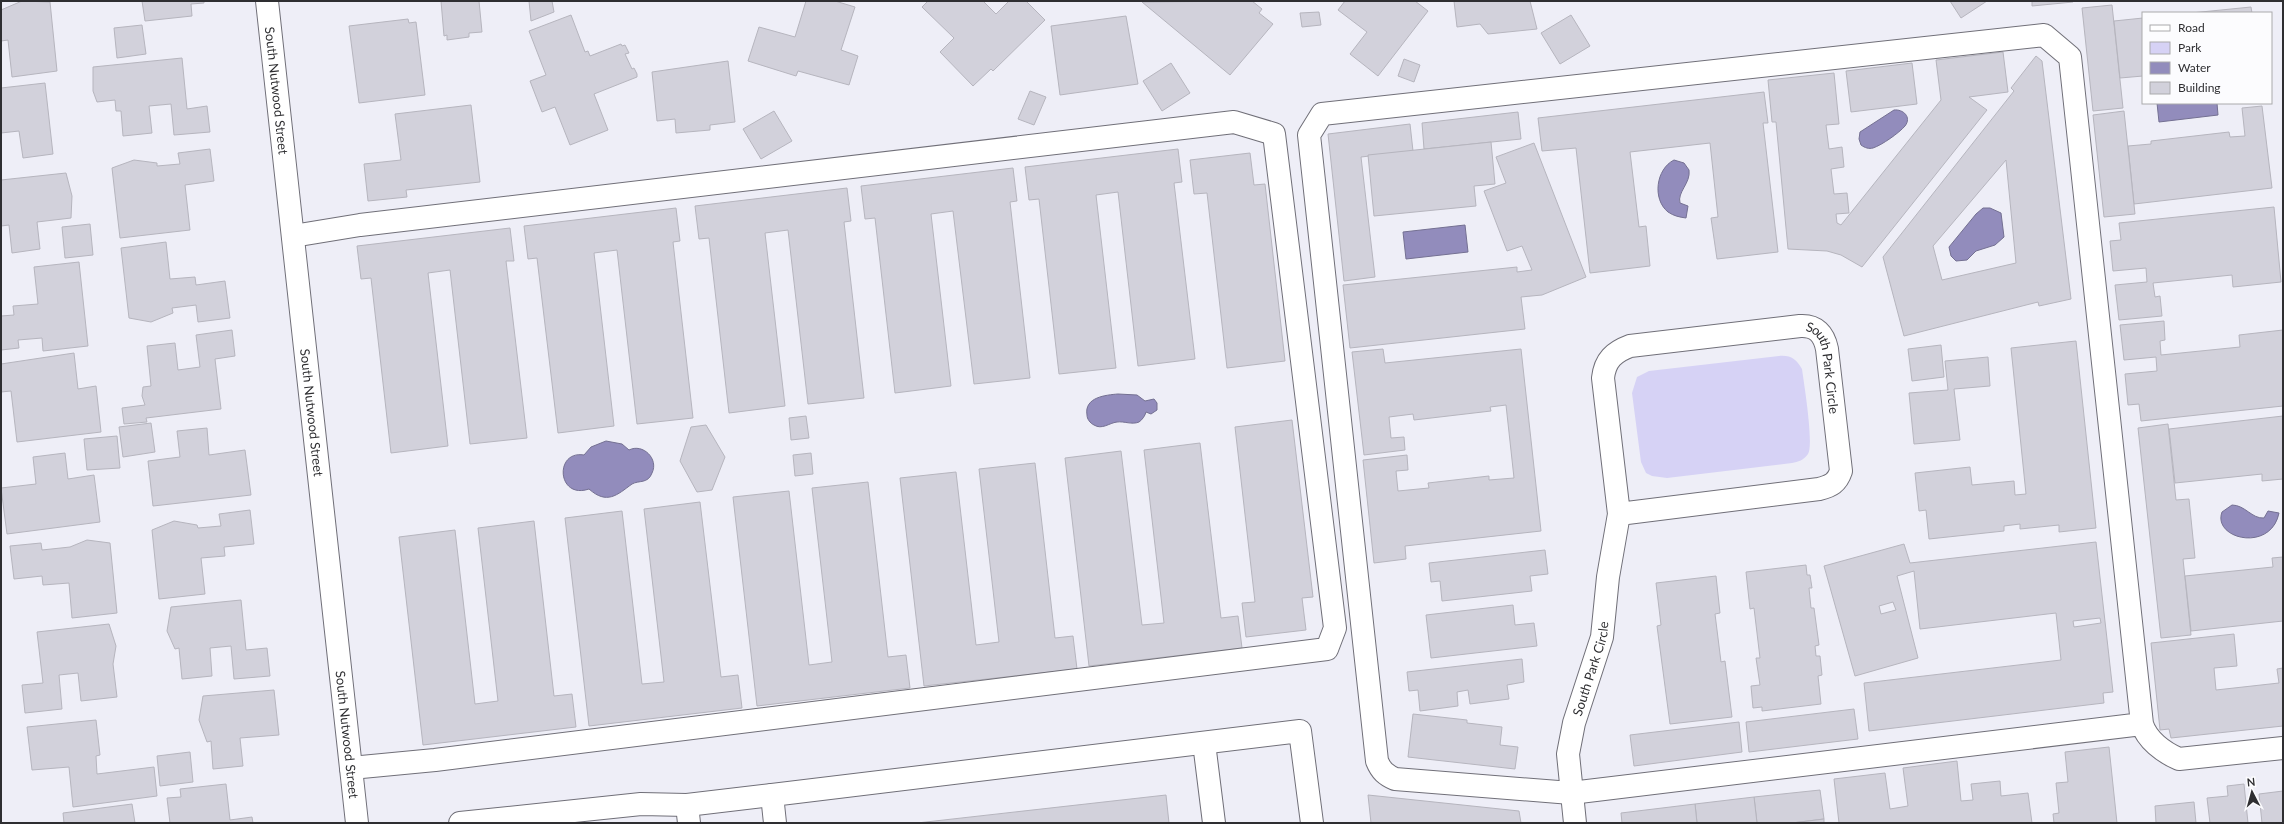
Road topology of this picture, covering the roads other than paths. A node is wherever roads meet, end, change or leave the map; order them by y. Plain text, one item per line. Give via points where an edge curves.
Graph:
1 (267, 1) edge
2 (293, 236) junction
3 (1619, 514) junction
4 (2142, 724) junction
5 (1204, 743) junction
6 (2283, 748) edge
7 (351, 768) junction
8 (1572, 793) junction
9 (772, 795) junction
10 (688, 814) edge
11 (358, 823) edge
12 (460, 823) edge
13 (775, 823) edge
14 (1214, 823) edge
15 (1312, 823) edge
16 (1575, 823) edge

1 - 2 street, South Nutwood Street
2 - 7 street, South Nutwood Street
2 - 7 street via 1234,122 1274,134 1335,628 1327,649 435,760
3 - 3 street, South Park Circle via 1819,489 1834,484 1841,472 1827,349 1822,334 1815,328 1800,326 1630,346 1608,360 1603,378
3 - 8 street, South Park Circle via 1608,577 1602,637 1570,740 1568,760
4 - 6 street via 2146,735 2178,759
4 - 8 street
4 - 8 street via 2070,57 2044,34 1322,114 1309,134 1377,762 1387,776 1395,780
5 - 9 street
5 - 14 street
5 - 15 street via 1300,731
7 - 11 street, South Nutwood Street
8 - 16 street, South Park Circle
9 - 10 street
9 - 13 street
10 - 12 street via 641,804

